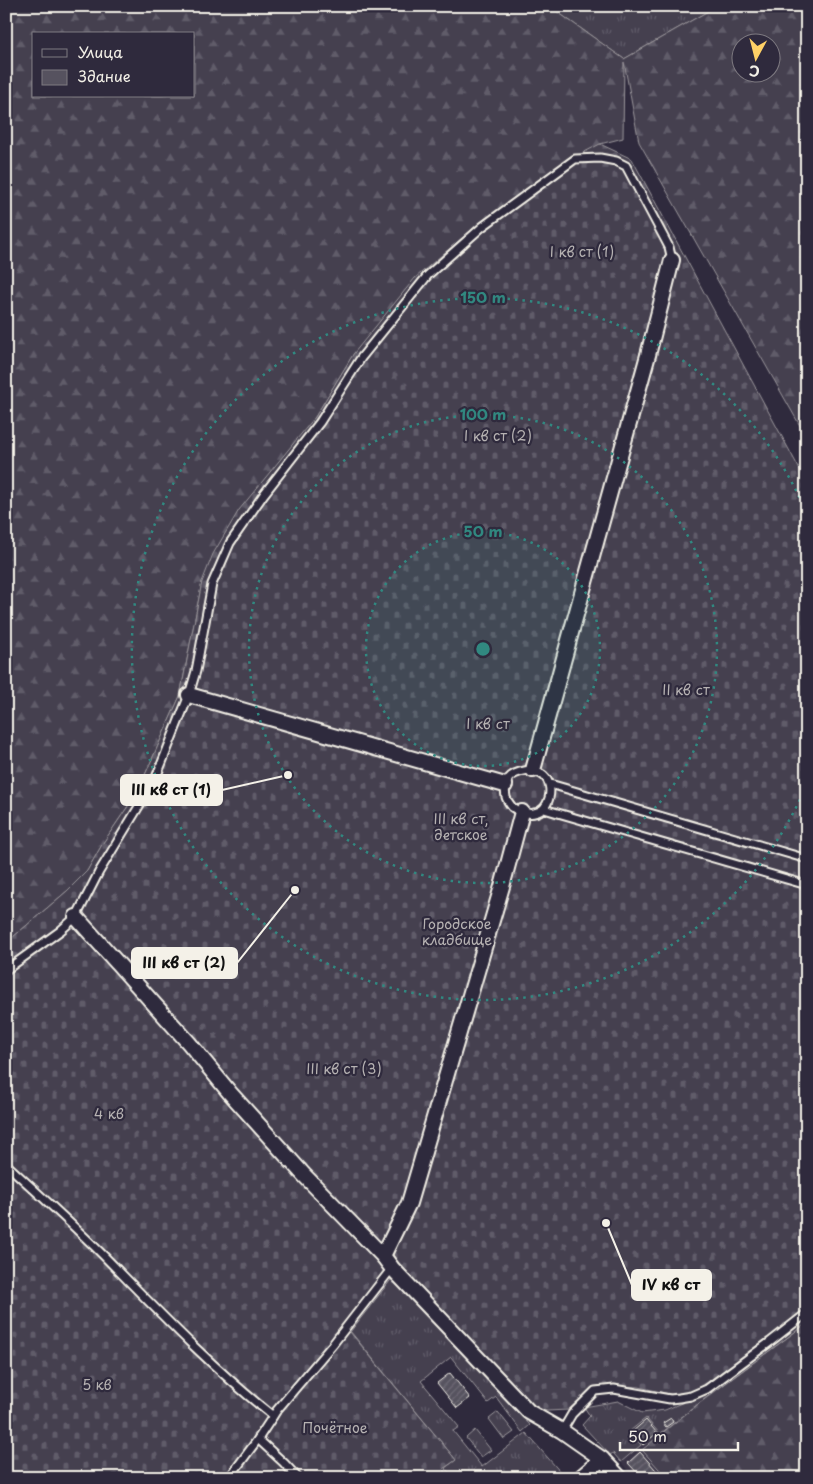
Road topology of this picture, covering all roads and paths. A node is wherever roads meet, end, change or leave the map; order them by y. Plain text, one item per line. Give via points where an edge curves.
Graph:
1 (672, 260) joint
2 (189, 695) junction
3 (533, 770) junction
4 (550, 784) junction
5 (505, 785) junction
6 (544, 809) junction
7 (522, 812) junction
8 (807, 859) edge
9 (807, 885) edge
10 (76, 917) junction
11 (6, 970) edge
12 (6, 1164) edge
13 (383, 1256) junction
14 (392, 1268) junction
15 (807, 1313) edge
16 (273, 1416) junction
17 (562, 1432) junction
18 (258, 1439) junction
19 (602, 1459) junction
20 (229, 1478) edge
21 (298, 1478) edge
22 (580, 1478) edge
23 (620, 1478) edge

1 - 2 lane via 669,247 626,166 600,158 575,159 482,227 428,275 361,358 320,422 230,543 212,584
1 - 3 street
2 - 5 street
2 - 10 lane via 154,780
3 - 4 lane
3 - 5 lane via 520,770
4 - 6 lane via 550,797
4 - 8 lane
5 - 7 lane via 506,800
6 - 7 lane via 535,813
6 - 9 lane
7 - 13 street via 409,1203
10 - 11 lane
10 - 13 street via 304,1175
12 - 16 lane via 94,1246 193,1346
13 - 14 street
14 - 16 lane
14 - 17 street via 529,1412
15 - 17 lane via 707,1389 670,1399 614,1389 595,1391 572,1414
16 - 18 lane
17 - 19 street
18 - 20 lane
18 - 21 lane
19 - 22 street
19 - 23 street

